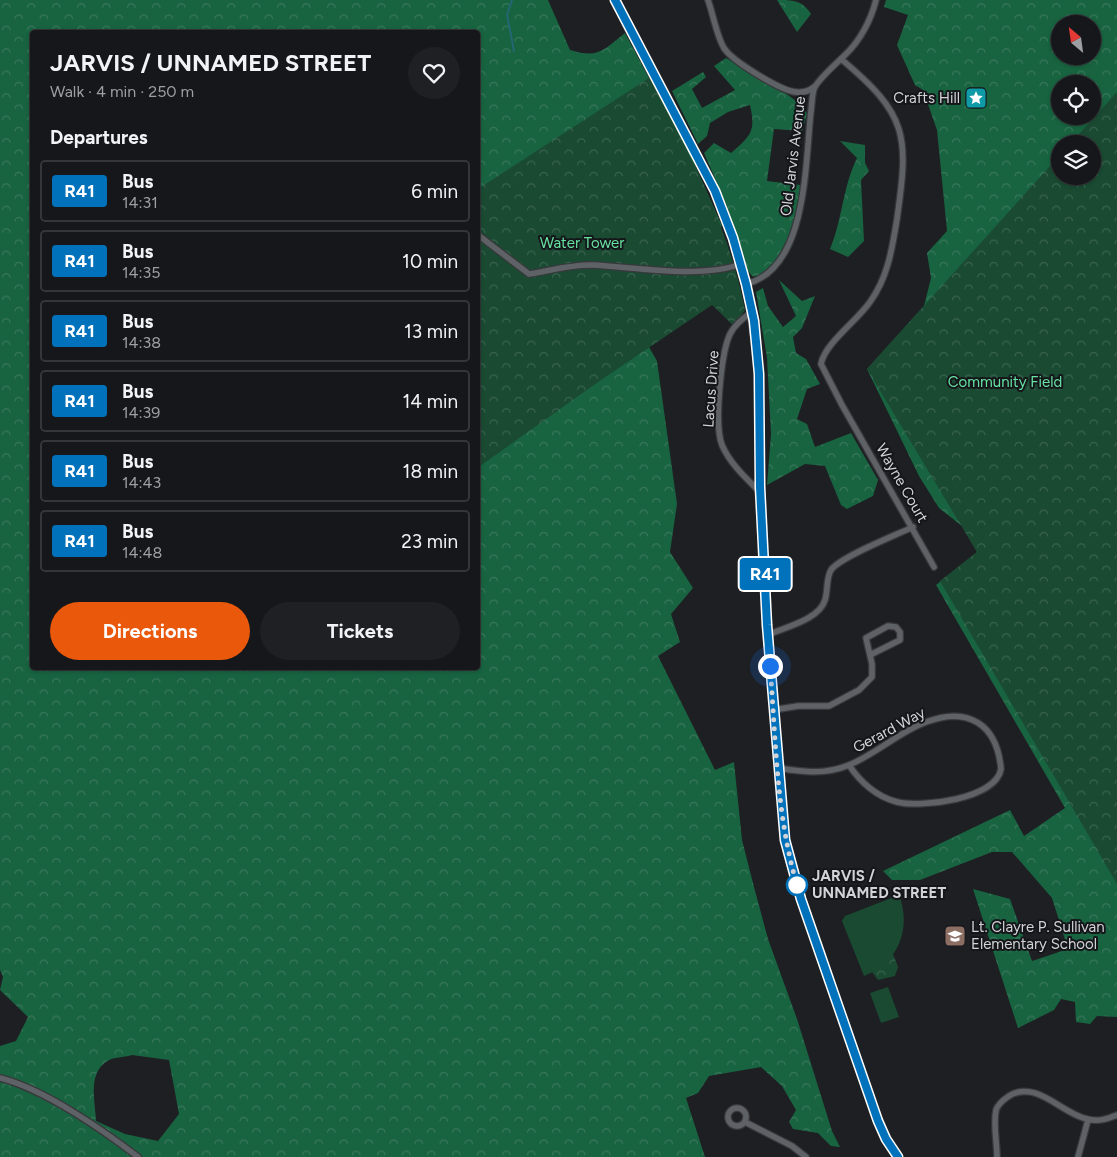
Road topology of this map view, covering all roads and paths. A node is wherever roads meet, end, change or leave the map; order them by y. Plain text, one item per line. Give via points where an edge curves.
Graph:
1 (615, 0) edge
2 (708, 0) edge
3 (876, 0) edge
4 (841, 59) junction
5 (814, 87) junction
6 (480, 238) edge
7 (741, 264) junction
8 (746, 284) junction
9 (752, 312) junction
10 (761, 494) junction
11 (913, 527) junction
12 (934, 567) dead end
13 (768, 635) junction
14 (870, 655) junction
15 (773, 710) junction
16 (849, 765) junction
17 (778, 768) junction
18 (0, 1078) edge
19 (1117, 1115) edge
20 (1088, 1120) junction
21 (745, 1122) dead end
22 (138, 1157) edge
23 (806, 1157) edge
24 (898, 1157) edge
25 (998, 1157) edge
26 (1078, 1157) edge

1 - 7 street via 715,191
2 - 5 street via 728,54 784,89 802,92
3 - 4 street, Old Jarvis Avenue via 864,29
4 - 5 street, Old Jarvis Avenue
4 - 11 street, Wayne Court via 872,86 886,104 899,129 903,157 894,233 885,274 869,303 829,347 822,361 822,370
5 - 8 street, Old Jarvis Avenue via 801,204 792,238 772,271 756,282
6 - 7 street via 528,274 593,265 691,270
7 - 8 street
8 - 9 street
9 - 10 street via 760,395
9 - 10 street, Lacus Drive via 739,322 727,341 719,428 728,455
10 - 13 street
11 - 12 street, Wayne Court
11 - 13 street via 833,568 819,610
13 - 15 street
14 - 14 street via 866,638 888,626 896,627 900,640
14 - 15 street via 872,677 852,695 824,707 798,706
15 - 17 street
16 - 16 street, Gerard Way via 876,793 897,802 914,804 941,802 974,793 994,782 1001,769 993,740 984,726 976,720 957,716 926,722
16 - 17 street, Gerard Way via 824,772
17 - 24 street via 785,840 798,888 878,1121
18 - 22 street via 48,1099
19 - 20 street via 1103,1120
20 - 25 street via 1036,1094 1014,1093 996,1110
20 - 26 street
21 - 23 street via 792,1146

